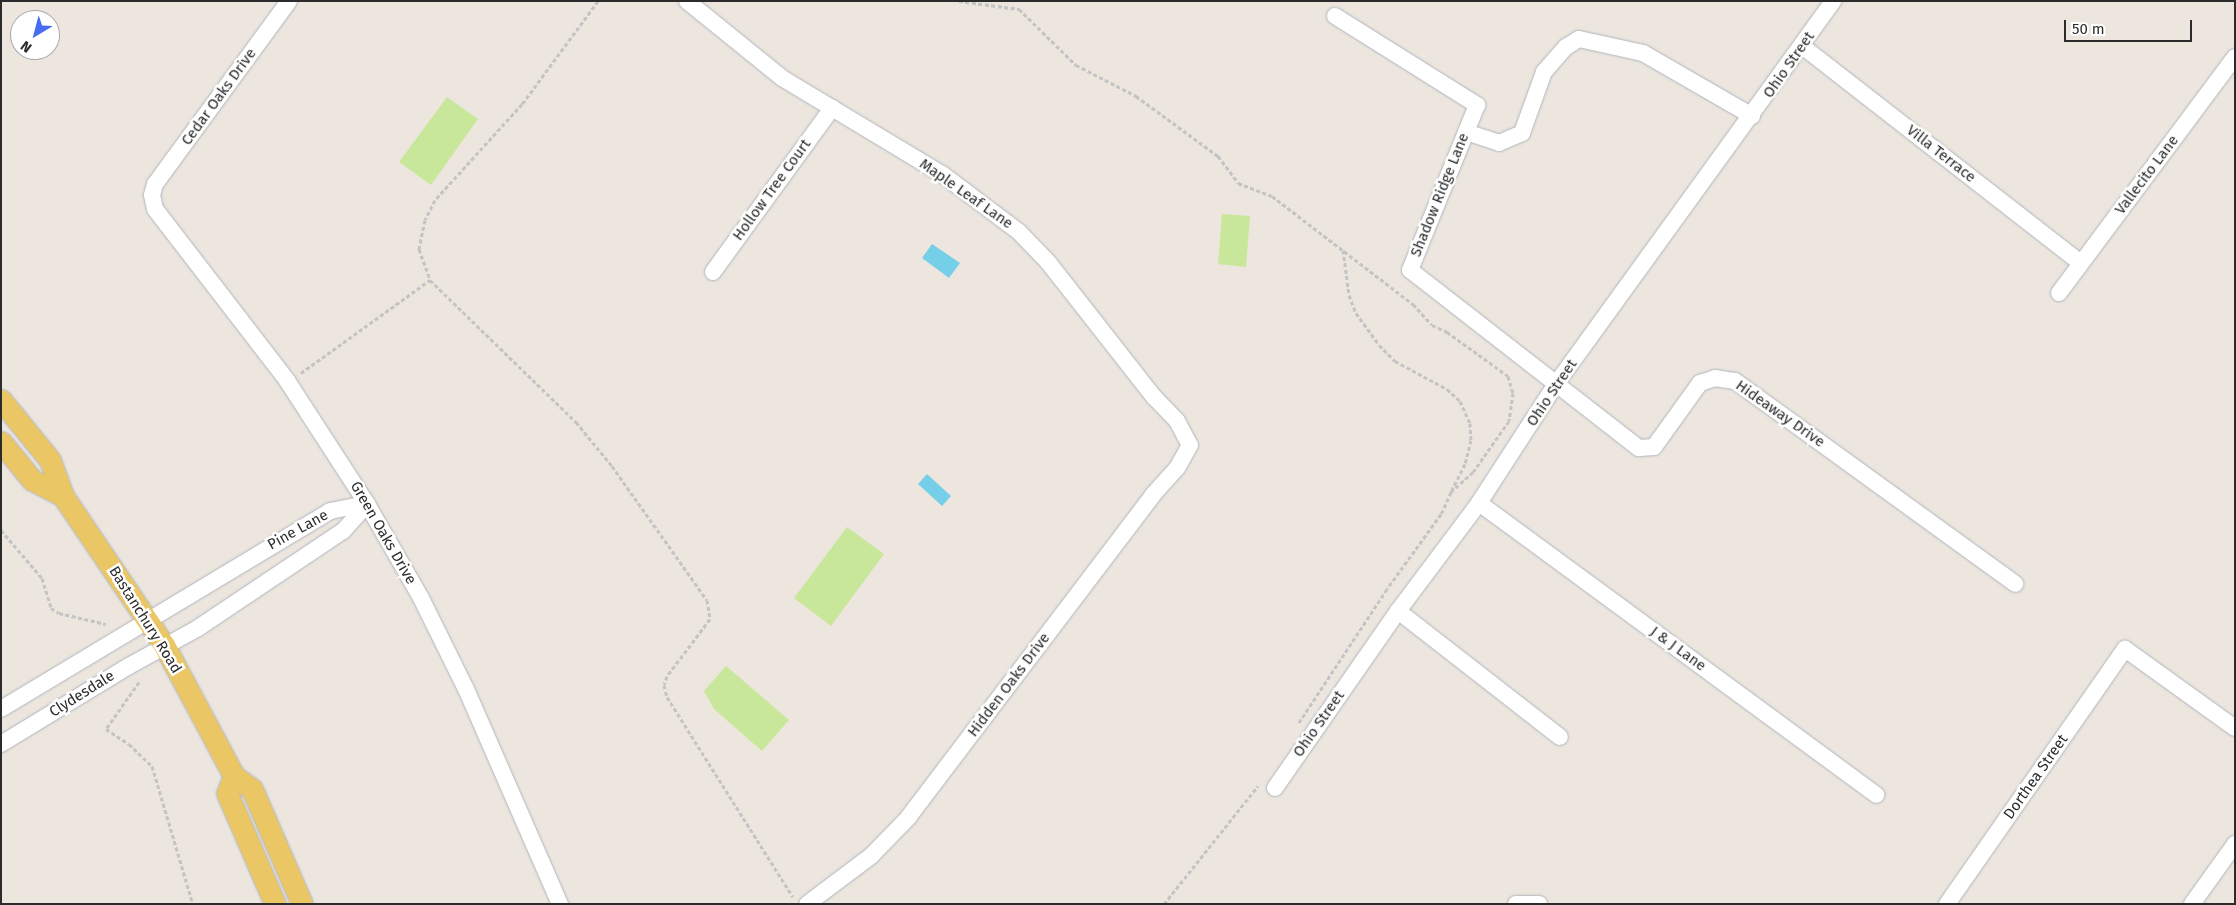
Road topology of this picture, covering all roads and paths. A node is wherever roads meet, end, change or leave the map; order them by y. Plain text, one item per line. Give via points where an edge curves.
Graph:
1 (289, 1) edge
2 (598, 1) edge
3 (687, 1) edge
4 (959, 1) edge
5 (1833, 1) edge
6 (1335, 16) dead end
7 (1802, 46) junction
8 (2235, 58) edge
9 (832, 108) junction
10 (1752, 116) junction
11 (1466, 132) junction
12 (152, 195) joint
13 (1343, 249) junction
14 (2081, 263) junction
15 (713, 272) dead end
16 (430, 280) junction
17 (2059, 292) dead end
18 (288, 382) junction
19 (1556, 384) junction
20 (1, 400) edge
21 (1, 442) edge
22 (1190, 446) joint
23 (1451, 492) junction
24 (63, 496) junction
25 (1479, 503) junction
26 (367, 504) junction
27 (1, 530) edge
28 (259, 552) junction
29 (274, 576) junction
30 (2015, 584) dead end
31 (1398, 611) junction
32 (148, 619) junction
33 (106, 624) dead end
34 (164, 645) junction
35 (139, 682) dead end
36 (1, 709) edge
37 (1296, 728) dead end
38 (2235, 728) edge
39 (1560, 737) dead end
40 (1, 744) edge
41 (234, 776) junction
42 (1267, 786) joint
43 (1876, 795) dead end
44 (2235, 844) edge
45 (193, 904) edge
46 (275, 904) edge
47 (302, 904) edge
48 (560, 904) edge
49 (798, 904) edge
50 (807, 904) edge
51 (1164, 904) edge
52 (1516, 904) edge
53 (1539, 904) edge
54 (1947, 904) edge
55 (2192, 904) edge

1 - 12 street, Cedar Oaks Drive via 155,184
2 - 16 path via 522,104 429,210 419,249
3 - 9 street, Maple Leaf Lane via 782,78
4 - 13 path via 1019,9 1076,64 1136,96 1218,156 1238,183 1272,196
5 - 7 street, Ohio Street
6 - 11 street, Shadow Ridge Lane via 1477,105
7 - 10 street, Ohio Street
7 - 14 street, Villa Terrace
8 - 14 street, Vallecito Lane
9 - 15 street, Hollow Tree Court
9 - 22 street, Maple Leaf Lane via 942,174 1018,231 1048,262 1154,397 1178,421
10 - 11 street via 1643,53 1579,39 1566,47 1544,72 1522,133 1499,142
10 - 19 street, Ohio Street
11 - 19 street, Shadow Ridge Lane via 1410,270
12 - 18 street, Green Oaks Drive via 154,209
13 - 23 path via 1349,295 1356,313 1379,345 1395,361 1447,389 1460,401 1470,423 1471,440 1465,464
13 - 23 path via 1413,304 1432,325 1447,332 1508,376 1513,393 1509,421 1473,472
14 - 17 street, Vallecito Lane
16 - 18 path
16 - 49 path via 576,422 612,466 707,600 710,618 667,676 664,684 667,698
18 - 26 street, Green Oaks Drive
19 - 25 street, Ohio Street
19 - 30 street, Hideaway Drive via 1639,448 1647,449 1654,447 1700,383 1714,378 1735,382
20 - 24 main road, Bastanchury Road via 50,460
21 - 24 main road, Bastanchury Road via 32,480
22 - 50 street, Hidden Oaks Drive via 1178,468 1154,495 909,817 871,856
23 - 37 path via 1442,514 1302,714
24 - 32 main road, Bastanchury Road
25 - 31 street, Ohio Street
25 - 43 street, J & J Lane
26 - 28 street, Pine Lane via 330,511
26 - 29 street, Pine Lane via 343,530
26 - 48 street, Green Oaks Drive via 421,598 466,689
27 - 33 path via 42,578 51,608 59,613
28 - 29 street
28 - 32 street, Pine Lane
29 - 34 street, Pine Lane via 198,628
31 - 39 street
31 - 42 street, Ohio Street
32 - 34 main road, Bastanchury Road
32 - 36 street, Clydesdale
34 - 40 street, Clydesdale
34 - 41 main road, Bastanchury Road
35 - 45 path via 106,729 129,744 152,766
38 - 54 street, Dorthea Street via 2125,649
41 - 46 main road via 227,793
41 - 47 main road, Bastanchury Road via 252,789
42 - 51 path
44 - 55 street
52 - 53 street

